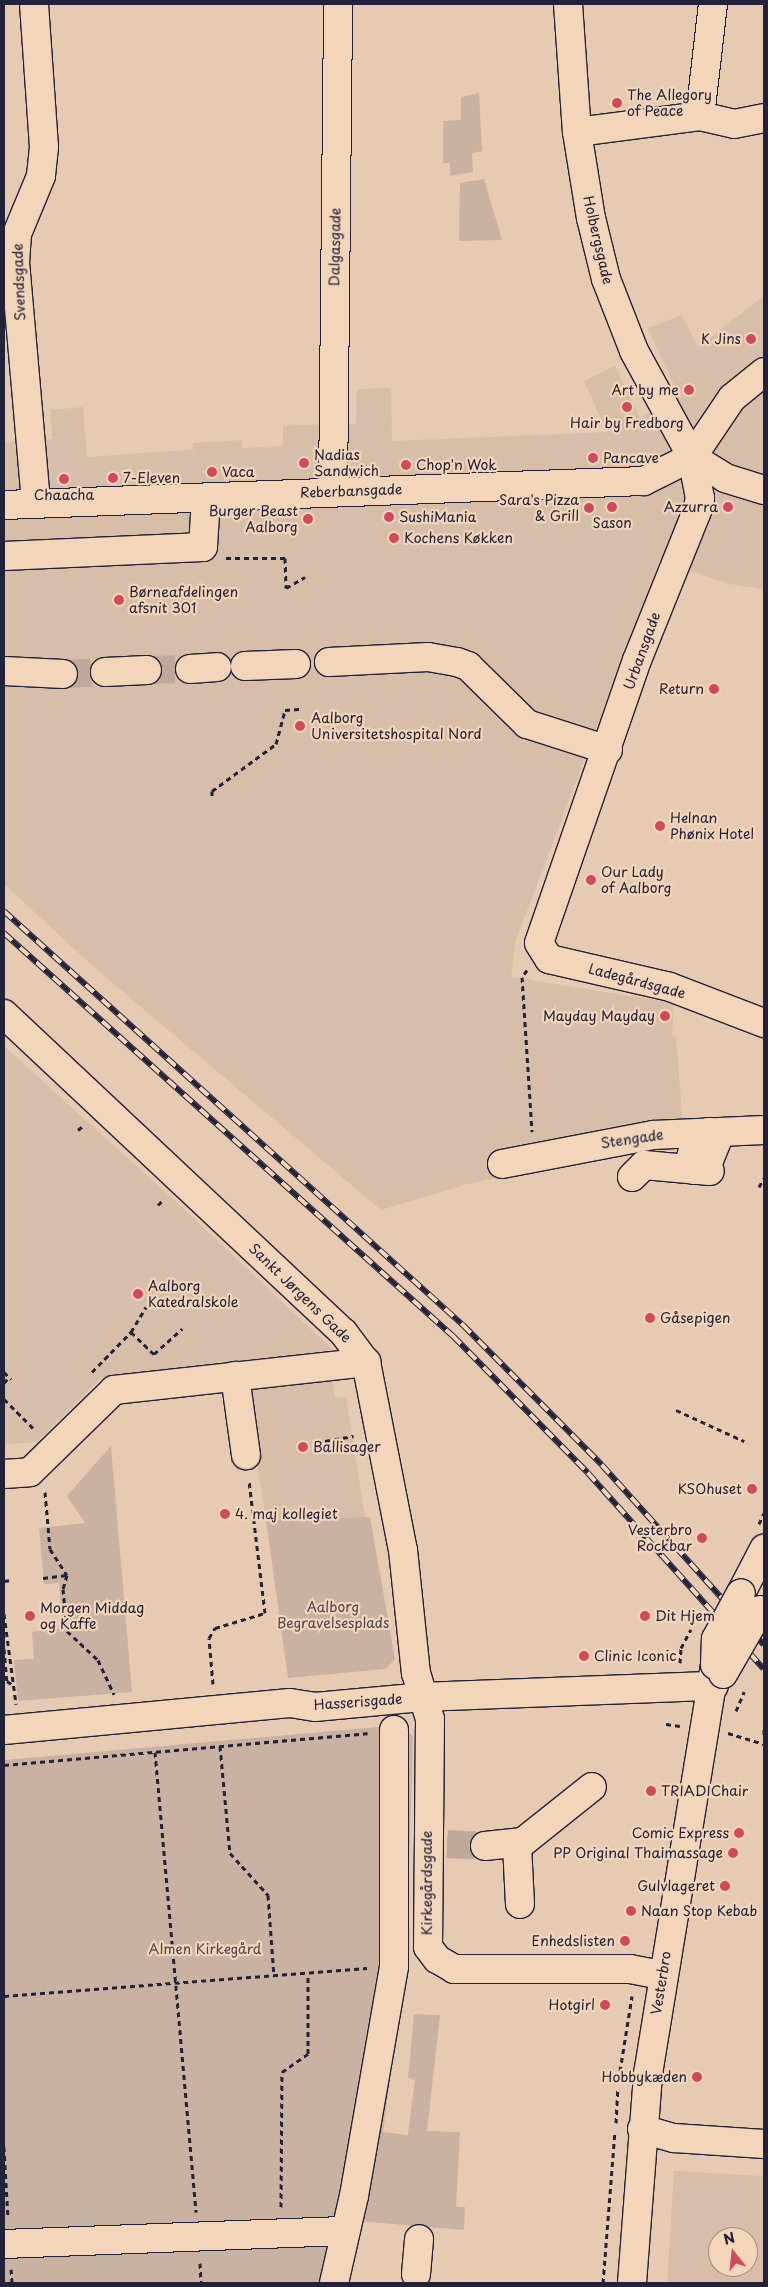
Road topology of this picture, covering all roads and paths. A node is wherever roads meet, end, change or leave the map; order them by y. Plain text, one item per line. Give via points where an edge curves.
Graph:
1 (34, 4) edge
2 (338, 4) edge
3 (568, 4) edge
4 (713, 4) edge
5 (700, 116) junction
6 (764, 118) edge
7 (578, 132) junction
8 (16, 207) edge
9 (764, 372) edge
10 (692, 457) junction
11 (764, 490) edge
12 (333, 491) junction
13 (206, 498) junction
14 (36, 504) junction
15 (4, 505) edge
16 (203, 547) junction
17 (4, 556) edge
18 (305, 577) dead end
19 (329, 662) dead end
20 (296, 664) dead end
21 (245, 666) dead end
22 (217, 668) dead end
23 (190, 669) tunnel mouth
24 (147, 670) tunnel mouth
25 (4, 671) edge
26 (105, 672) tunnel mouth
27 (63, 674) tunnel mouth
28 (299, 709) dead end
29 (608, 750) junction
30 (212, 796) dead end
31 (539, 950) junction
32 (4, 1014) edge
33 (764, 1023) edge
34 (764, 1130) edge
35 (709, 1132) junction
36 (533, 1156) junction
37 (502, 1164) dead end
38 (632, 1177) dead end
39 (764, 1178) edge
40 (759, 1187) dead end
41 (146, 1307) dead end
42 (182, 1329) dead end
43 (131, 1332) dead end
44 (159, 1352) dead end
45 (366, 1362) junction
46 (4, 1372) edge
47 (235, 1376) junction
48 (4, 1383) edge
49 (4, 1399) edge
50 (676, 1410) dead end
51 (35, 1430) dead end
52 (379, 1432) junction
53 (325, 1441) dead end
54 (744, 1441) dead end
55 (50, 1455) junction
56 (246, 1455) joint
57 (4, 1474) edge
58 (764, 1549) edge
59 (67, 1575) junction
60 (43, 1578) dead end
61 (11, 1580) dead end
62 (4, 1581) edge
63 (755, 1602) edge
64 (4, 1614) edge
65 (6, 1628) edge
66 (688, 1635) dead end
67 (681, 1648) dead end
68 (4, 1649) edge
69 (5, 1675) edge
70 (717, 1675) junction
71 (422, 1697) junction
72 (217, 1710) junction
73 (121, 1719) junction
74 (764, 1729) edge
75 (4, 1730) edge
76 (394, 1730) joint
77 (741, 1735) dead end
78 (764, 1735) edge
79 (764, 1744) edge
80 (220, 1746) junction
81 (155, 1752) junction
82 (4, 1765) edge
83 (592, 1787) dead end
84 (518, 1845) junction
85 (485, 1846) tunnel mouth
86 (373, 1868) dead end
87 (394, 1890) junction
88 (520, 1904) dead end
89 (437, 1959) junction
90 (394, 1966) junction
91 (308, 1974) junction
92 (662, 1975) junction
93 (274, 1976) junction
94 (176, 1984) junction
95 (4, 1996) edge
96 (642, 2129) junction
97 (764, 2144) edge
98 (4, 2147) edge
99 (343, 2231) junction
100 (280, 2232) junction
101 (198, 2236) junction
102 (419, 2239) dead end
103 (7, 2244) edge
104 (416, 2274) dead end
105 (12, 2283) edge
106 (334, 2283) edge
107 (632, 2283) edge

1 - 8 street, Svendsgade via 44,147 41,176
2 - 12 street, Dalgasgade
3 - 7 street, Holbergsgade
4 - 5 street
5 - 6 street via 734,124
5 - 7 street
7 - 10 street, Holbergsgade via 606,279 634,351
8 - 14 street, Svendsgade via 15,262
9 - 10 street via 732,398
10 - 11 street via 725,478
10 - 12 street, Reberbansgade via 644,481
10 - 29 street, Urbansgade via 699,492 697,511 637,660
12 - 13 street, Reberbansgade
13 - 14 street, Reberbansgade
13 - 16 street
14 - 15 street, Reberbansgade
16 - 17 street
16 - 18 path via 230,561 284,558 286,588
19 - 29 street via 428,657 468,666 527,724
20 - 21 street
22 - 23 street
24 - 26 street
25 - 27 street
28 - 30 path via 285,710 276,744 212,791
29 - 31 street, Urbansgade via 540,936
31 - 33 street, Ladegårdsgade via 549,959 670,987
31 - 36 path via 522,977
32 - 45 street, Sankt Jørgens Gade via 342,1332
34 - 35 street, Stengade
35 - 36 street, Stengade via 653,1135
35 - 38 street via 694,1144 691,1158 703,1170 644,1165
36 - 37 street, Stengade
39 - 40 path
41 - 43 path
42 - 44 path
45 - 47 street
45 - 52 street, Sankt Jørgens Gade
46 - 48 path via 10,1378
47 - 55 street via 114,1390
47 - 56 street
49 - 51 path
50 - 54 path
52 - 53 path
52 - 71 street, Sankt Jørgens Gade via 403,1550 401,1561
55 - 57 street via 30,1472
55 - 59 path via 44,1485 50,1549
56 - 72 path via 265,1614 215,1628 209,1638
58 - 63 street, Vesterbro
59 - 60 path
59 - 73 path via 63,1589 67,1631 98,1660
61 - 62 path
63 - 70 street, Vesterbro, bridge via 716,1639
64 - 65 path
65 - 69 path via 14,1685
66 - 67 path
68 - 69 path
70 - 71 street, Hasserisgade
70 - 92 street, Vesterbro
71 - 72 street, Hasserisgade
71 - 89 street, Kirkegårdsgade via 430,1719 438,1844 425,1936
72 - 73 street, Hasserisgade
73 - 75 street, Hasserisgade
74 - 78 path
76 - 80 path
76 - 87 street
77 - 79 path
80 - 81 path
80 - 93 path via 230,1853 268,1896
81 - 82 path
81 - 94 path
83 - 84 street
84 - 85 street
84 - 88 street
86 - 87 street via 376,1878
87 - 90 street
89 - 90 street
89 - 92 street via 454,1969 474,1972 630,1969
90 - 91 path
90 - 99 street via 354,2196
91 - 93 path
91 - 100 path via 308,2054 282,2072
92 - 96 street, Vesterbro
93 - 94 path
94 - 95 path
94 - 101 path
96 - 97 street via 674,2138
96 - 107 street, Vesterbro
98 - 103 path
99 - 100 street
99 - 106 street
100 - 101 street
101 - 103 street
102 - 104 street
103 - 105 path

